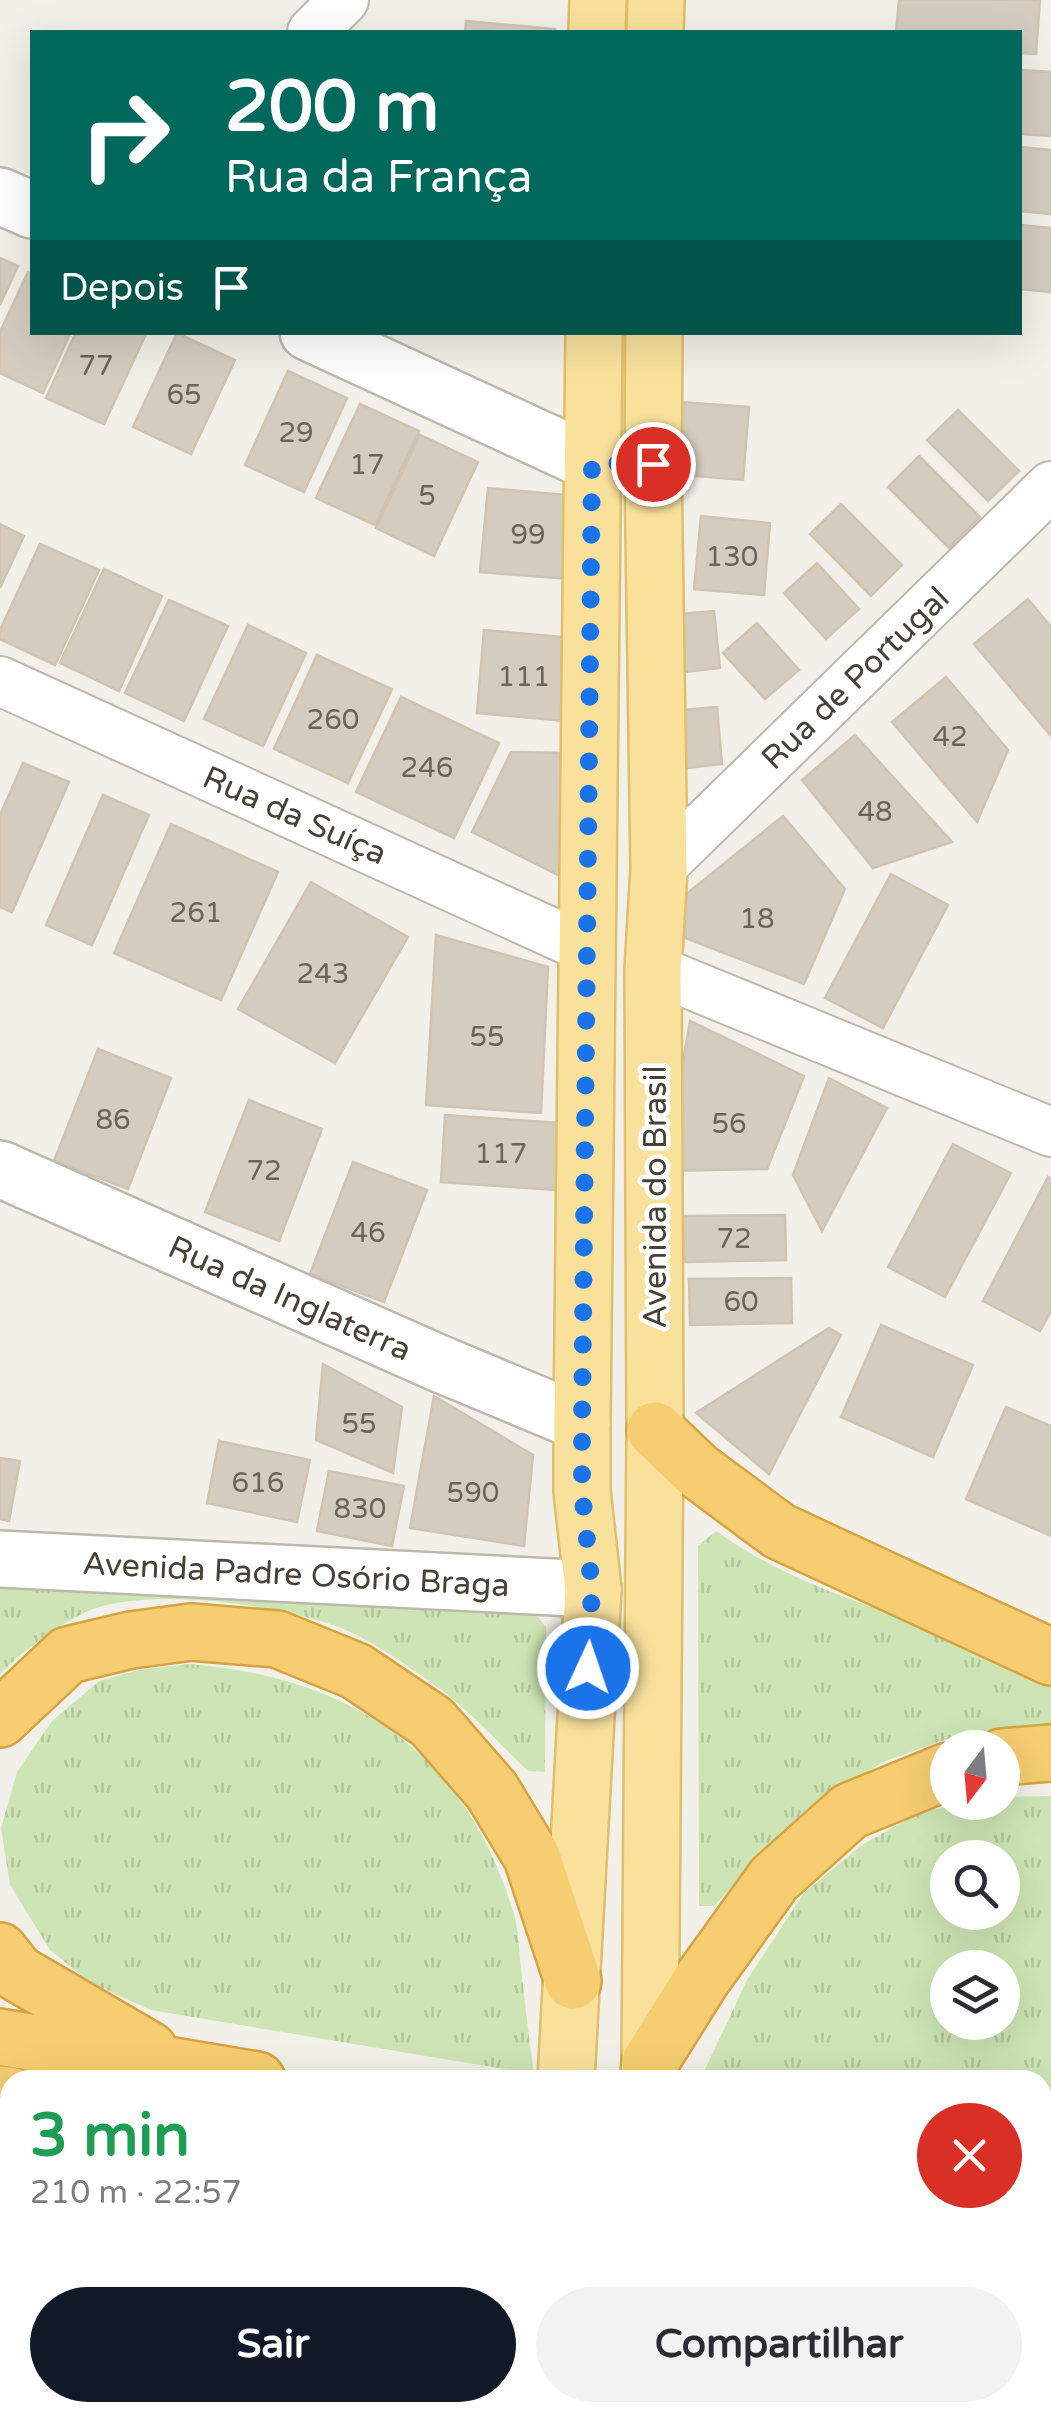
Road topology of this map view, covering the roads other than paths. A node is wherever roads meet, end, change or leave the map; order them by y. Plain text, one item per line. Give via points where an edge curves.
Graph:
1 (344, 0) edge
2 (598, 0) edge
3 (656, 0) edge
4 (314, 30) edge
5 (597, 30) edge
6 (656, 30) edge
7 (0, 196) edge
8 (30, 209) edge
9 (315, 335) edge
10 (594, 335) edge
11 (654, 335) edge
12 (592, 463) junction
13 (653, 464) junction
14 (1051, 486) edge
15 (0, 681) edge
16 (659, 870) junction
17 (590, 950) junction
18 (653, 970) junction
19 (1051, 1132) edge
20 (0, 1169) edge
21 (582, 1423) junction
22 (655, 1430) junction
23 (0, 1559) edge
24 (592, 1589) junction
25 (1051, 1657) edge
26 (0, 1718) edge
27 (1051, 1753) edge
28 (1020, 1756) edge
29 (930, 1778) edge
30 (0, 1951) edge
31 (574, 1981) junction
32 (0, 2037) edge
33 (182, 2068) junction
34 (194, 2070) edge
35 (567, 2070) edge
36 (649, 2070) edge
37 (650, 2070) edge

1 - 4 street
2 - 5 main road
3 - 6 main road
7 - 8 street
9 - 12 street
10 - 12 main road, Avenida do Brasil
11 - 13 main road, Avenida do Brasil
12 - 13 street
12 - 17 main road, Avenida do Brasil
13 - 16 main road, Avenida do Brasil
14 - 16 street, Rua de Portugal
15 - 17 street, Rua da Suíça
16 - 18 main road, Avenida do Brasil
17 - 21 main road, Avenida do Brasil
18 - 19 street
18 - 22 main road, Avenida do Brasil
20 - 21 street, Rua da Inglaterra
21 - 24 main road, Avenida do Brasil
22 - 25 highway via 779,1531
22 - 36 main road, Avenida do Brasil
23 - 24 street, Avenida Padre Osório Braga
24 - 31 main road, Avenida do Brasil
26 - 31 highway via 68,1655 191,1632 277,1640 356,1671 432,1722 492,1792 532,1857
27 - 28 highway
29 - 37 highway via 850,1811 774,1879 702,1979
30 - 33 highway via 17,1973
31 - 35 main road, Avenida do Brasil
32 - 33 highway
33 - 34 highway

